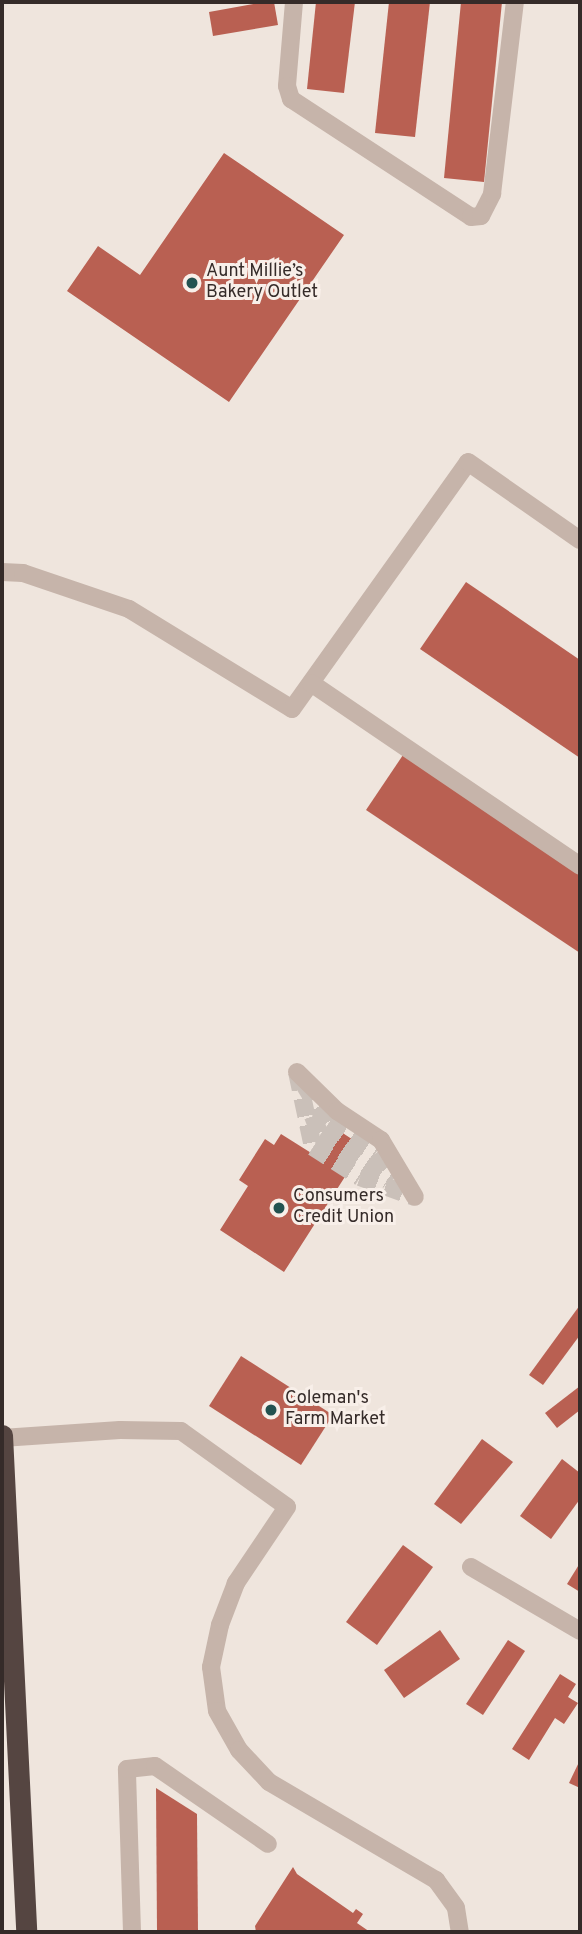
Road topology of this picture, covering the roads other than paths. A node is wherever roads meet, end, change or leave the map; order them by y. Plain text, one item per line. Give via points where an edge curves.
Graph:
1 (294, 2) edge
2 (515, 2) edge
3 (580, 540) edge
4 (2, 572) edge
5 (311, 683) junction
6 (580, 866) edge
7 (297, 1072) dead end
8 (415, 1197) dead end
9 (2, 1437) edge
10 (471, 1567) dead end
11 (580, 1631) edge
12 (268, 1844) dead end
13 (26, 1932) edge
14 (132, 1932) edge
15 (460, 1932) edge

1 - 2 street via 287,86 291,99 471,217 481,216 492,194
3 - 5 street via 468,462
4 - 5 street via 23,573 130,609 292,709
5 - 6 street
7 - 8 street via 337,1111 381,1140
9 - 13 highway
9 - 15 street via 181,1431 287,1507 236,1583 220,1625 211,1667 218,1711 239,1749 269,1782 436,1880 456,1908
10 - 11 street
12 - 14 street via 155,1766 127,1769

